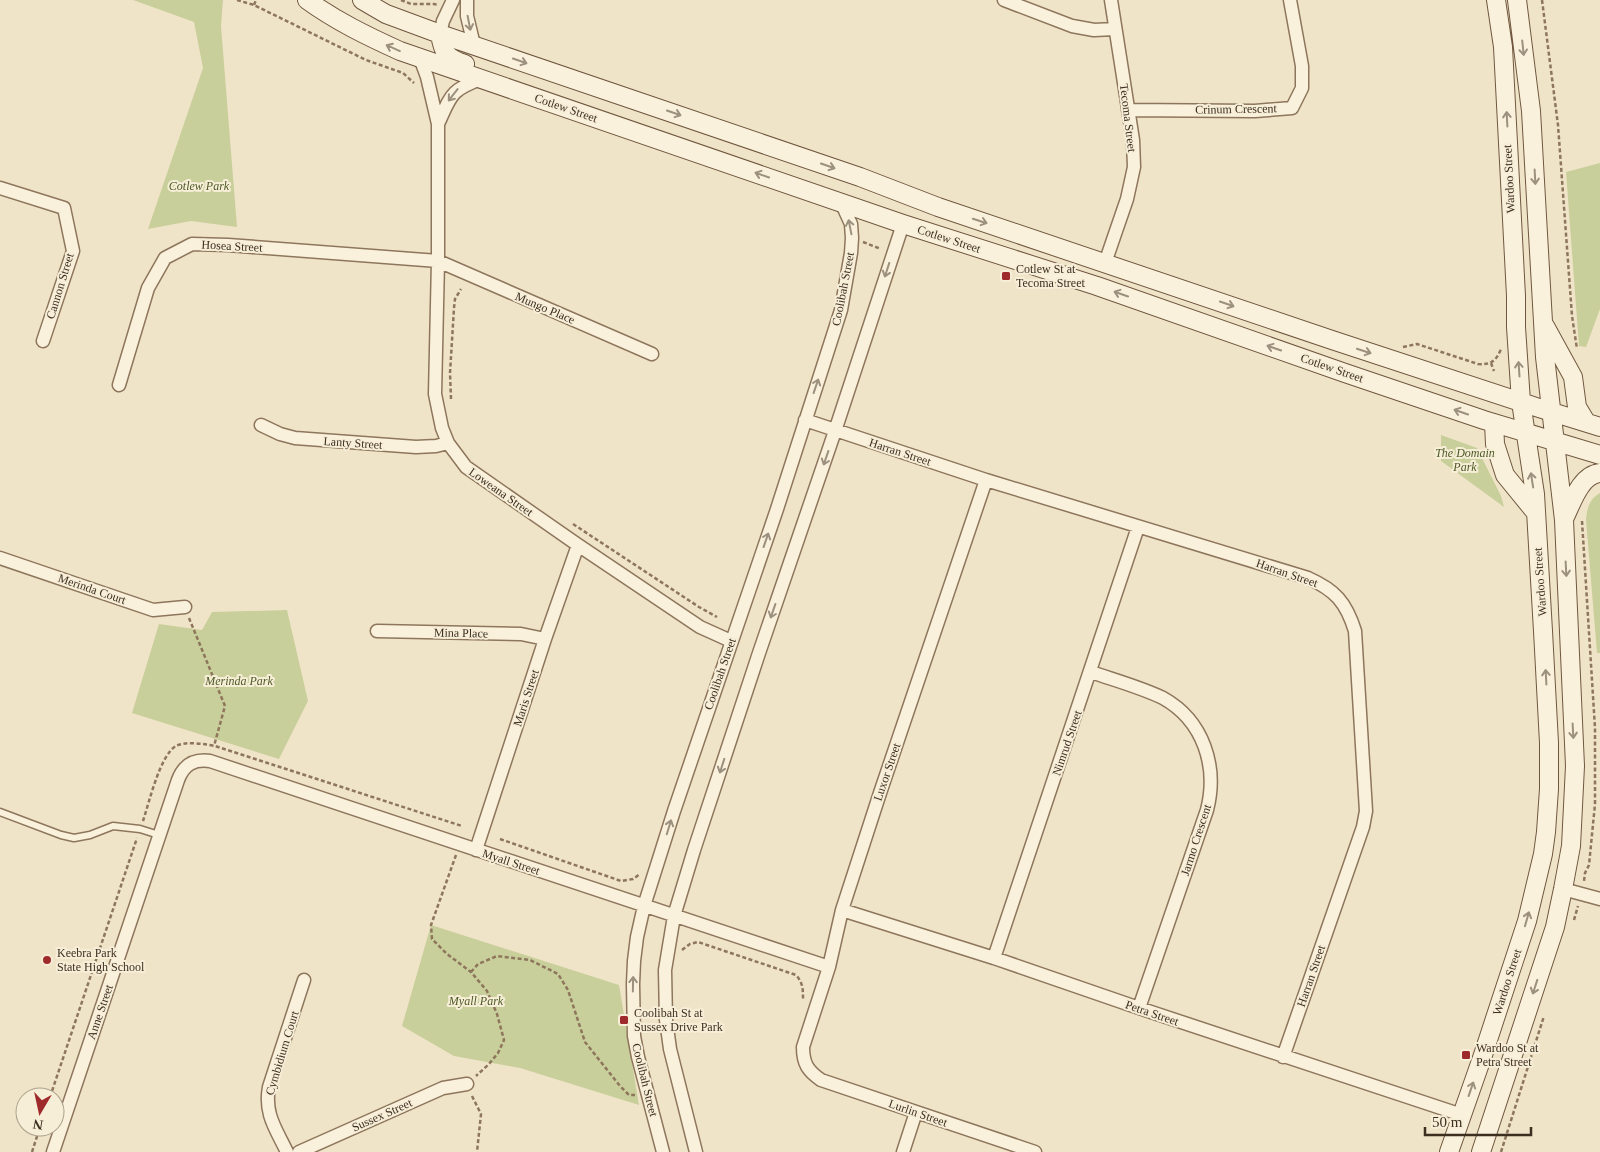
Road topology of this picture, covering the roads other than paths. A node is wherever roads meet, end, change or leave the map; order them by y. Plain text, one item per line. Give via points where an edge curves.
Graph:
1 (307, 0) edge
2 (362, 0) edge
3 (453, 0) edge
4 (468, 0) edge
5 (1004, 0) edge
6 (1111, 0) edge
7 (1290, 0) edge
8 (1496, 0) edge
9 (1517, 0) edge
10 (1115, 29) junction
11 (440, 34) junction
12 (474, 45) junction
13 (420, 58) junction
14 (489, 81) junction
15 (1128, 110) junction
16 (438, 124) junction
17 (860, 177) junction
18 (0, 188) edge
19 (841, 202) junction
20 (903, 224) junction
21 (438, 261) junction
22 (1105, 263) junction
23 (1543, 324) junction
24 (43, 341) dead end
25 (652, 354) dead end
26 (119, 385) dead end
27 (1521, 402) junction
28 (1551, 412) junction
29 (805, 420) junction
30 (1494, 424) junction
31 (1593, 424) edge
32 (261, 425) dead end
33 (835, 431) junction
34 (1525, 433) junction
35 (1555, 442) junction
36 (448, 443) junction
37 (1600, 455) edge
38 (1600, 473) edge
39 (986, 480) junction
40 (1536, 513) junction
41 (1564, 520) junction
42 (1138, 527) junction
43 (578, 546) junction
44 (0, 558) edge
45 (185, 607) road end
46 (377, 631) dead end
47 (545, 639) junction
48 (731, 641) junction
49 (1091, 672) junction
50 (192, 762) joint
51 (0, 812) edge
52 (159, 835) junction
53 (476, 850) junction
54 (1564, 889) junction
55 (1600, 899) edge
56 (644, 906) junction
57 (842, 910) junction
58 (674, 916) junction
59 (994, 958) junction
60 (829, 967) junction
61 (304, 980) dead end
62 (1139, 1008) junction
63 (1283, 1056) junction
64 (806, 1067) joint
65 (467, 1084) road end
66 (916, 1112) junction
67 (1462, 1116) junction
68 (53, 1152) edge
69 (287, 1152) edge
70 (299, 1152) edge
71 (663, 1152) edge
72 (696, 1152) edge
73 (903, 1152) edge
74 (1035, 1152) edge
75 (1449, 1152) edge
76 (1480, 1152) edge

13 -> 1 main road, Cotlew Street via 363,34
2 - 11 main road via 386,14
3 - 11 street
4 -> 12 street via 467,16
5 - 10 street via 1072,26
6 - 10 street, Tecoma Street
7 - 15 street, Crinum Crescent via 1302,73 1302,88 1292,108 1255,111
27 -> 8 main road, Wardoo Street via 1503,47
9 -> 23 main road, Wardoo Street via 1530,111
10 - 15 street, Tecoma Street
11 - 12 main road
11 - 14 main road via 446,55 485,71
12 -> 17 main road
13 - 14 main road, Cotlew Street
13 - 16 street, Loweana Street
14 -> 16 street, Loweana Street via 464,85 457,90 450,97
19 -> 14 main road, Cotlew Street
15 - 22 street, Tecoma Street via 1134,167 1128,199
16 - 21 street, Loweana Street
17 - 20 main road via 875,191 899,200 905,211
17 -> 22 main road
18 - 24 street, Cannon Street via 64,208 73,251
19 - 20 main road, Cotlew Street
29 -> 19 street, Coolibah Street via 841,310 848,272 851,224
30 -> 20 main road, Cotlew Street via 1097,286
20 -> 33 street
21 - 25 street, Mungo Place
21 - 26 street, Hosea Street via 192,244 166,258 148,288
21 - 36 street, Loweana Street via 435,394 437,412
22 -> 27 main road
23 - 28 main road, Wardoo Street
23 - 31 main road via 1573,377 1577,407
27 - 28 main road
27 - 34 main road, Wardoo Street
28 - 31 main road
28 - 35 main road, Wardoo Street
29 - 33 street, Harran Street
48 -> 29 street, Coolibah Street
30 - 34 main road, Cotlew Street
30 - 40 main road via 1495,444 1505,475
32 - 36 street, Lanty Street via 295,438 416,447
33 - 39 street, Harran Street
33 -> 58 street
34 - 35 main road, Cotlew Street
40 -> 34 main road, Wardoo Street
35 - 37 main road, Cotlew Street
35 - 41 main road, Wardoo Street
36 - 43 street, Loweana Street via 466,467
38 - 41 main road via 1584,481
39 - 42 street, Harran Street
39 - 57 street, Luxor Street
67 -> 40 main road, Wardoo Street via 1527,921 1543,854 1549,743
41 -> 54 main road, Wardoo Street via 1575,766 1571,846
42 - 49 street, Nimrud Street
42 - 63 street, Harran Street via 1308,578 1338,596 1354,631 1367,800 1365,821
43 - 47 street, Maris Street
43 - 48 street, Loweana Street via 700,626
44 - 45 street, Merinda Court via 153,610
46 - 47 street, Mina Place via 521,634
47 - 53 street, Maris Street
56 -> 48 street, Coolibah Street
49 - 59 street, Nimrud Street
49 - 62 street, Jarmo Crescent via 1148,692 1176,707 1200,736 1211,773 1207,810
50 - 52 street, Anne Street via 181,773
50 - 53 street, Myall Street via 210,762
51 - 52 lane via 74,838 113,826
52 - 68 street, Anne Street
53 - 56 street, Myall Street
54 - 55 street
54 -> 76 main road, Wardoo Street via 1555,927
56 - 58 street, Myall Street
71 -> 56 street, Coolibah Street via 636,1050 634,961
57 - 59 street, Petra Street
57 - 60 street, Luxor Street
58 - 60 street, Myall Street
58 - 72 street via 665,970 666,1020 670,1049
59 - 62 street, Petra Street
60 - 64 street, Luxor Street via 803,1047
61 - 69 street, Cymbidium Court via 268,1087 270,1115
62 - 63 street, Petra Street
63 - 67 street, Petra Street
64 - 66 street, Lurlin Street via 821,1080
65 - 70 street, Sussex Street via 442,1088
66 - 73 street
66 - 74 street, Lurlin Street
67 - 75 main road, Wardoo Street

